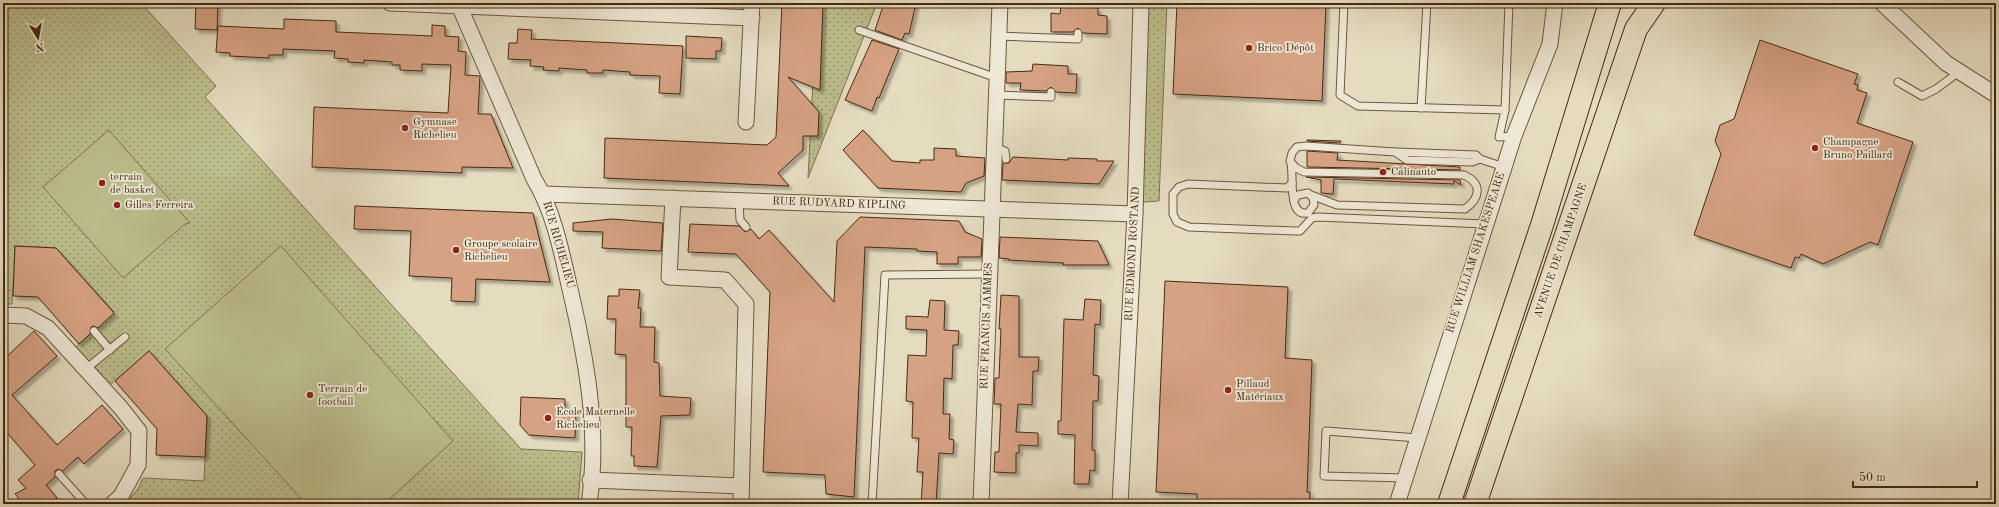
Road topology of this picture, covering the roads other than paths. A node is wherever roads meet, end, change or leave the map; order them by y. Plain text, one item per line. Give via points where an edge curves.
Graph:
1 (390, 3) edge
2 (1000, 3) edge
3 (1141, 3) edge
4 (1344, 3) edge
5 (1427, 3) edge
6 (1509, 3) edge
7 (1555, 3) edge
8 (1610, 3) edge
9 (1654, 3) edge
10 (1882, 3) edge
11 (459, 4) edge
12 (648, 8) edge
13 (752, 10) edge
14 (859, 30) dead end
15 (1078, 33) dead end
16 (998, 36) junction
17 (1959, 72) junction
18 (997, 78) junction
19 (1898, 82) dead end
20 (1051, 92) dead end
21 (1996, 95) edge
22 (996, 96) junction
23 (1421, 108) junction
24 (1505, 110) junction
25 (746, 122) dead end
26 (1514, 136) junction
27 (994, 147) junction
28 (1006, 159) dead end
29 (1290, 161) junction
30 (1504, 167) junction
31 (1292, 183) junction
32 (543, 194) junction
33 (1311, 195) junction
34 (673, 198) junction
35 (739, 200) junction
36 (1294, 200) junction
37 (992, 209) junction
38 (1304, 213) junction
39 (1135, 214) junction
40 (1312, 218) junction
41 (1485, 224) junction
42 (746, 226) dead end
43 (989, 274) junction
44 (3, 315) edge
45 (94, 331) dead end
46 (125, 337) dead end
47 (110, 350) junction
48 (87, 372) junction
49 (1418, 438) junction
50 (59, 474) dead end
51 (1405, 478) junction
52 (590, 480) junction
53 (741, 486) junction
54 (86, 504) edge
55 (112, 504) edge
56 (589, 504) edge
57 (741, 504) edge
58 (872, 504) edge
59 (981, 504) edge
60 (1120, 504) edge
61 (1396, 504) edge
62 (1449, 504) edge
63 (1475, 504) edge

1 - 11 street
2 - 16 street, RUE FRANCIS JAMMES
3 - 39 street, RUE EDMOND ROSTAND
4 - 23 lane via 1340,94 1358,106
5 - 23 lane
6 - 24 lane
7 - 26 street, RUE WILLIAM SHAKESPEARE via 1550,44
8 - 62 main road via 1542,225
9 - 63 main road, AVENUE DE CHAMPAGNE via 1636,29
10 - 17 street
11 - 12 street
11 - 32 street, RUE RICHELIEU via 534,179
12 - 13 street
13 - 25 street
14 - 18 lane
15 - 16 lane via 1078,39
16 - 18 street, RUE FRANCIS JAMMES
17 - 19 lane via 1922,96
17 - 21 street
18 - 22 street, RUE FRANCIS JAMMES
20 - 22 lane via 1051,97
22 - 27 street, RUE FRANCIS JAMMES
23 - 24 lane
24 - 26 lane via 1499,137
26 - 30 street, RUE WILLIAM SHAKESPEARE
27 - 28 lane via 1005,152
27 - 37 street, RUE FRANCIS JAMMES
29 - 30 lane via 1297,147 1306,146 1395,152 1407,160 1472,162 1480,159
29 - 31 lane
29 - 33 lane via 1304,172 1464,175 1473,179 1477,186 1477,196 1465,209 1337,205
30 - 41 street, RUE WILLIAM SHAKESPEARE
31 - 36 lane
31 - 40 lane via 1287,188 1188,184 1179,187 1173,194 1173,214 1177,222 1189,227 1295,232 1300,231
32 - 34 street, RUE RUDYARD KIPLING
32 - 52 street, RUE RICHELIEU via 566,271 582,344 593,421
33 - 36 lane via 1301,193
33 - 38 lane via 1314,205 1310,211
34 - 35 street, RUE RUDYARD KIPLING
34 - 53 street via 668,276 726,280 746,304
35 - 37 street, RUE RUDYARD KIPLING
35 - 42 lane via 740,220
36 - 38 lane via 1296,210
37 - 39 street, RUE RUDYARD KIPLING
37 - 43 street, RUE FRANCIS JAMMES
38 - 40 lane
39 - 60 street, RUE EDMOND ROSTAND
40 - 41 lane
41 - 49 street, RUE WILLIAM SHAKESPEARE
43 - 58 lane via 885,275
43 - 59 street, RUE FRANCIS JAMMES
44 - 48 street via 26,316 48,328
45 - 47 lane
46 - 47 lane
47 - 48 lane via 92,364
48 - 55 street via 139,431 138,465 121,496
49 - 51 street, RUE WILLIAM SHAKESPEARE
49 - 51 lane via 1326,431 1324,476
50 - 54 lane
51 - 61 street, RUE WILLIAM SHAKESPEARE
52 - 53 street
52 - 56 street, RUE RICHELIEU
53 - 57 street

